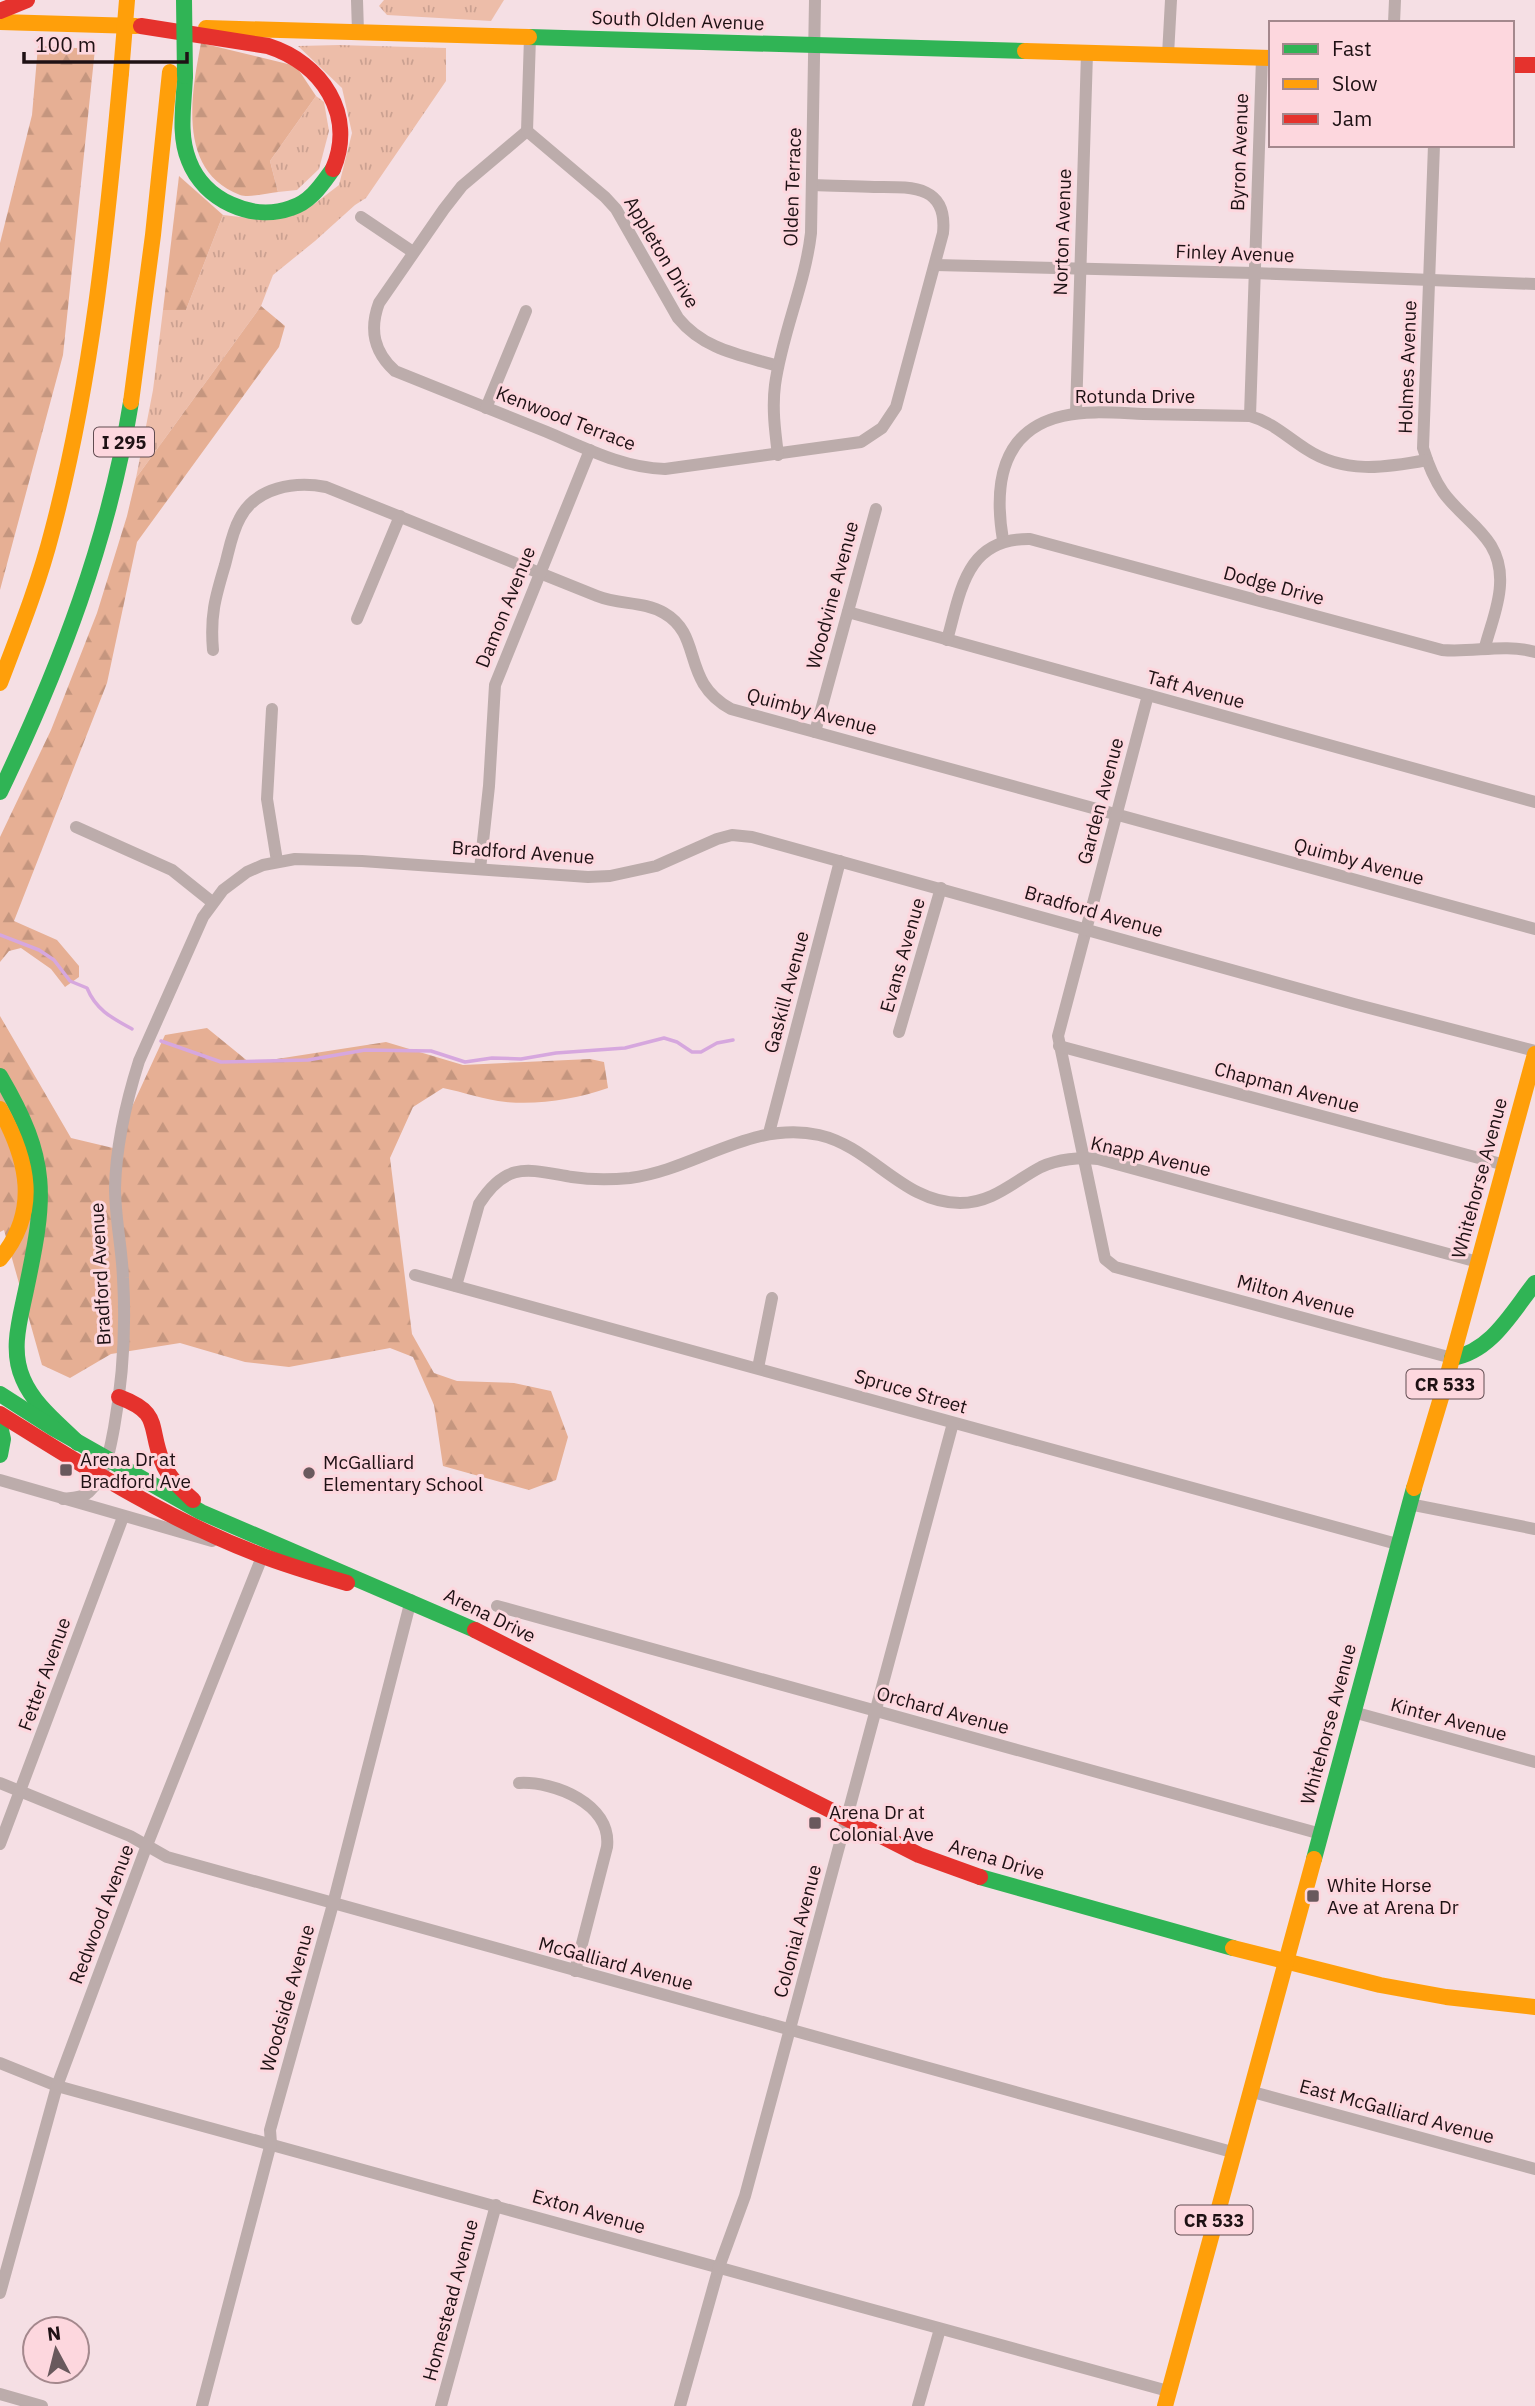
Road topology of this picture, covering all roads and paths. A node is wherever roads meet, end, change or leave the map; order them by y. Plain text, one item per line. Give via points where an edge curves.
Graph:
1 (27, 0) edge
2 (127, 0) edge
3 (177, 0) edge
4 (184, 0) edge
5 (358, 0) edge
6 (815, 0) edge
7 (1171, 0) edge
8 (1395, 0) edge
9 (0, 11) edge
10 (1394, 21) edge
11 (0, 22) edge
12 (141, 26) junction
13 (358, 32) junction
14 (530, 37) junction
15 (814, 45) junction
16 (1087, 53) junction
17 (1168, 55) junction
18 (1266, 58) edge
19 (1514, 65) edge
20 (1535, 65) edge
21 (177, 74) junction
22 (527, 131) junction
23 (1434, 147) edge
24 (813, 185) junction
25 (360, 217) dead end
26 (413, 252) junction
27 (935, 265) junction
28 (1080, 268) junction
29 (1254, 273) junction
30 (1430, 280) junction
31 (1535, 284) edge
32 (526, 311) dead end
33 (778, 366) junction
34 (486, 408) junction
35 (1076, 413) junction
36 (1250, 416) junction
37 (590, 450) junction
38 (778, 455) junction
39 (1427, 460) junction
40 (876, 509) dead end
41 (400, 516) junction
42 (1003, 540) junction
43 (540, 572) junction
44 (848, 612) junction
45 (357, 619) dead end
46 (947, 639) junction
47 (1485, 648) junction
48 (213, 650) dead end
49 (1535, 652) edge
50 (0, 682) edge
51 (1148, 695) junction
52 (272, 709) dead end
53 (39, 712) junction
54 (815, 732) junction
55 (0, 792) edge
56 (1535, 802) edge
57 (0, 809) edge
58 (1116, 814) junction
59 (76, 827) dead end
60 (277, 861) junction
61 (840, 861) junction
62 (480, 869) junction
63 (941, 888) junction
64 (212, 902) junction
65 (1086, 929) junction
66 (1535, 929) edge
67 (899, 1032) dead end
68 (1059, 1046) junction
69 (1535, 1053) edge
70 (0, 1076) edge
71 (0, 1109) edge
72 (769, 1133) junction
73 (1082, 1157) junction
74 (1505, 1165) junction
75 (0, 1259) edge
76 (1478, 1262) junction
77 (1129, 1271) joint
78 (415, 1275) dead end
79 (1535, 1283) edge
80 (456, 1286) junction
81 (772, 1298) dead end
82 (1452, 1359) junction
83 (758, 1368) junction
84 (0, 1394) edge
85 (119, 1397) junction
86 (0, 1414) edge
87 (953, 1423) junction
88 (0, 1426) edge
89 (78, 1443) junction
90 (0, 1455) edge
91 (108, 1460) junction
92 (99, 1476) junction
93 (0, 1480) edge
94 (64, 1499) junction
95 (1409, 1503) junction
96 (122, 1517) junction
97 (221, 1521) junction
98 (1535, 1529) edge
99 (1397, 1544) junction
100 (243, 1550) junction
101 (262, 1557) junction
102 (411, 1600) junction
103 (497, 1606) dead end
104 (876, 1712) junction
105 (1353, 1712) junction
106 (1535, 1762) edge
107 (0, 1783) edge
108 (519, 1783) dead end
109 (21, 1791) junction
110 (847, 1820) junction
111 (1321, 1834) junction
112 (0, 1844) edge
113 (147, 1846) junction
114 (333, 1904) junction
115 (1285, 1961) junction
116 (575, 1971) junction
117 (1535, 2007) edge
118 (789, 2030) junction
119 (0, 2063) edge
120 (57, 2086) junction
121 (1249, 2091) junction
122 (271, 2143) junction
123 (1232, 2152) junction
124 (1535, 2168) edge
125 (496, 2205) junction
126 (719, 2267) junction
127 (0, 2293) edge
128 (940, 2329) junction
129 (0, 2395) edge
130 (1167, 2399) edge
131 (42, 2406) edge
132 (202, 2406) edge
133 (440, 2406) edge
134 (680, 2406) edge
135 (918, 2406) edge

1 - 9 main road
2 - 50 main road, I 295, bridge via 113,163 78,432 49,548
3 - 21 main road, I 295
4 - 21 main road, bridge
5 - 13 street
6 - 15 street, Olden Terrace
7 - 17 street
8 - 10 street
11 - 12 main road, South Olden Avenue
12 - 13 main road, South Olden Avenue
12 - 21 main road via 264,44 311,70 332,95 343,126 340,157 325,183 303,202 276,212 248,211 220,200 200,180 187,155
13 - 14 main road, South Olden Avenue
14 - 15 main road, South Olden Avenue
14 - 22 street
15 - 16 main road, South Olden Avenue
15 - 24 street, Olden Terrace
16 - 17 main road, South Olden Avenue
16 - 28 street, Norton Avenue
17 - 18 main road, South Olden Avenue
18 - 29 street, Byron Avenue
19 - 20 main road
21 - 53 main road, I 295 via 127,430 88,583
22 - 26 street, Kenwood Terrace via 463,186
22 - 33 street, Appleton Drive via 616,209 687,329 712,346
23 - 30 street, Holmes Avenue
24 - 27 street, Kenwood Terrace via 914,187 931,195 944,221
24 - 33 street, Olden Terrace via 808,258
25 - 26 street
26 - 34 street, Kenwood Terrace via 374,316 378,351 395,371
27 - 28 street, Finley Avenue
27 - 38 street, Kenwood Terrace via 896,407 882,428 849,445
28 - 29 street, Finley Avenue
28 - 35 street, Norton Avenue
29 - 30 street, Finley Avenue
29 - 36 street, Byron Avenue
30 - 31 street, Finley Avenue
30 - 39 street, Holmes Avenue via 1423,435
32 - 34 street
33 - 38 street, Olden Terrace via 773,411
34 - 37 street, Kenwood Terrace
35 - 36 street, Rotunda Drive
35 - 42 street, Rotunda Drive via 1042,424 1009,456 998,499
36 - 39 street, Rotunda Drive via 1265,420 1309,451 1350,466 1387,468
37 - 38 street, Kenwood Terrace via 631,466 665,470
37 - 43 street, Damon Avenue
39 - 47 street, Holmes Avenue via 1444,494 1487,539 1499,567 1499,600
40 - 44 street, Woodvine Avenue
41 - 43 street, Quimby Avenue
41 - 45 street
41 - 48 street, Quimby Avenue via 312,484 288,486 260,498 240,517 233,533 212,608
42 - 46 street via 968,570
42 - 47 street, Dodge Drive via 1038,540 1442,650
43 - 54 street, Quimby Avenue via 600,597 663,612 681,627 702,684 719,702
43 - 62 street, Damon Avenue via 495,685
44 - 46 street, Taft Avenue
44 - 54 street, Woodvine Avenue
46 - 51 street, Taft Avenue
47 - 49 street, Dodge Drive
51 - 56 street, Taft Avenue
51 - 58 street, Garden Avenue
52 - 60 street via 267,799
53 - 55 main road, I 295
53 - 57 main road
54 - 58 street, Quimby Avenue
58 - 65 street, Garden Avenue
58 - 66 street, Quimby Avenue
59 - 64 street via 172,870
60 - 62 street, Bradford Avenue
60 - 64 street, Bradford Avenue via 247,872
61 - 62 street, Bradford Avenue via 732,835 656,866 610,876
61 - 63 street, Bradford Avenue
61 - 72 street, Gaskill Avenue
63 - 65 street, Bradford Avenue
63 - 67 street, Evans Avenue
64 - 85 street, Bradford Avenue via 139,1061 124,1114 115,1185 125,1308
65 - 68 street, Garden Avenue
65 - 69 street, Bradford Avenue
68 - 73 street, Garden Avenue
68 - 74 street, Chapman Avenue
69 - 74 main road, Whitehorse Avenue / CR 533
70 - 89 main road via 28,1123 42,1186 39,1231 16,1338 19,1368 33,1396
71 - 75 main road via 22,1160 26,1202 21,1228
72 - 73 street, Knapp Avenue via 804,1133 839,1142 917,1194 947,1203 987,1199 1041,1167
72 - 80 street, Knapp Avenue via 632,1178 592,1180 541,1170 508,1175 479,1204
73 - 76 street, Knapp Avenue
73 - 77 street, Garden Avenue via 1105,1259
74 - 76 main road, Whitehorse Avenue / CR 533
76 - 82 main road, Whitehorse Avenue / CR 533
77 - 82 street, Milton Avenue
78 - 80 street, Spruce Street
79 - 82 main road via 1484,1346 1462,1359
80 - 83 street, Spruce Street
81 - 83 street
82 - 95 main road, Whitehorse Avenue / CR 533
83 - 87 street, Spruce Street
84 - 89 main road, Arena Drive
85 - 91 street, Bradford Avenue
85 - 97 main road via 138,1403 151,1416 171,1478
86 - 92 main road, Arena Drive
87 - 99 street, Spruce Street
87 - 104 street, Colonial Avenue
88 - 90 main road
89 - 91 main road, Arena Drive
91 - 92 street, Bradford Avenue
91 - 97 main road, Arena Drive
92 - 94 street, Bradford Avenue via 89,1491
92 - 100 main road, Arena Drive
93 - 94 street
94 - 96 street
95 - 98 street
95 - 99 main road, Whitehorse Avenue / CR 533
96 - 100 street
96 - 109 street, Fetter Avenue
97 - 102 main road, Arena Drive
99 - 105 main road, Whitehorse Avenue / CR 533
100 - 101 main road, Arena Drive
101 - 102 main road, Arena Drive
101 - 113 street, Redwood Avenue
102 - 110 main road, Arena Drive
102 - 114 street, Woodside Avenue
103 - 104 street, Orchard Avenue via 554,1627
104 - 110 street, Colonial Avenue
104 - 111 street, Orchard Avenue
105 - 106 street, Kinter Avenue
105 - 111 main road, Whitehorse Avenue / CR 533
107 - 109 street, McGalliard Avenue
108 - 116 street via 551,1785 597,1813 607,1831 607,1847
109 - 112 street, Fetter Avenue
109 - 113 street, McGalliard Avenue
110 - 115 main road, Arena Drive via 954,1869
110 - 118 street, Colonial Avenue
111 - 115 main road, Whitehorse Avenue / CR 533
113 - 114 street, McGalliard Avenue via 167,1857
113 - 120 street, Redwood Avenue
114 - 116 street, McGalliard Avenue
114 - 122 street, Woodside Avenue via 270,2130
115 - 117 main road, Arena Drive via 1432,1995
115 - 121 main road, Whitehorse Avenue / CR 533
116 - 118 street, McGalliard Avenue
118 - 123 street, McGalliard Avenue
118 - 126 street, Colonial Avenue via 745,2196
119 - 120 street, Exton Avenue
120 - 122 street, Exton Avenue
120 - 127 street, Redwood Avenue
121 - 123 main road, Whitehorse Avenue / CR 533
121 - 124 street, East McGalliard Avenue
122 - 125 street, Exton Avenue
122 - 132 street, Woodside Avenue
123 - 130 main road, Whitehorse Avenue / CR 533
125 - 126 street, Exton Avenue
125 - 133 street, Homestead Avenue
126 - 128 street, Exton Avenue
126 - 134 street, Colonial Avenue
128 - 130 street, Exton Avenue
128 - 135 street
129 - 131 street

